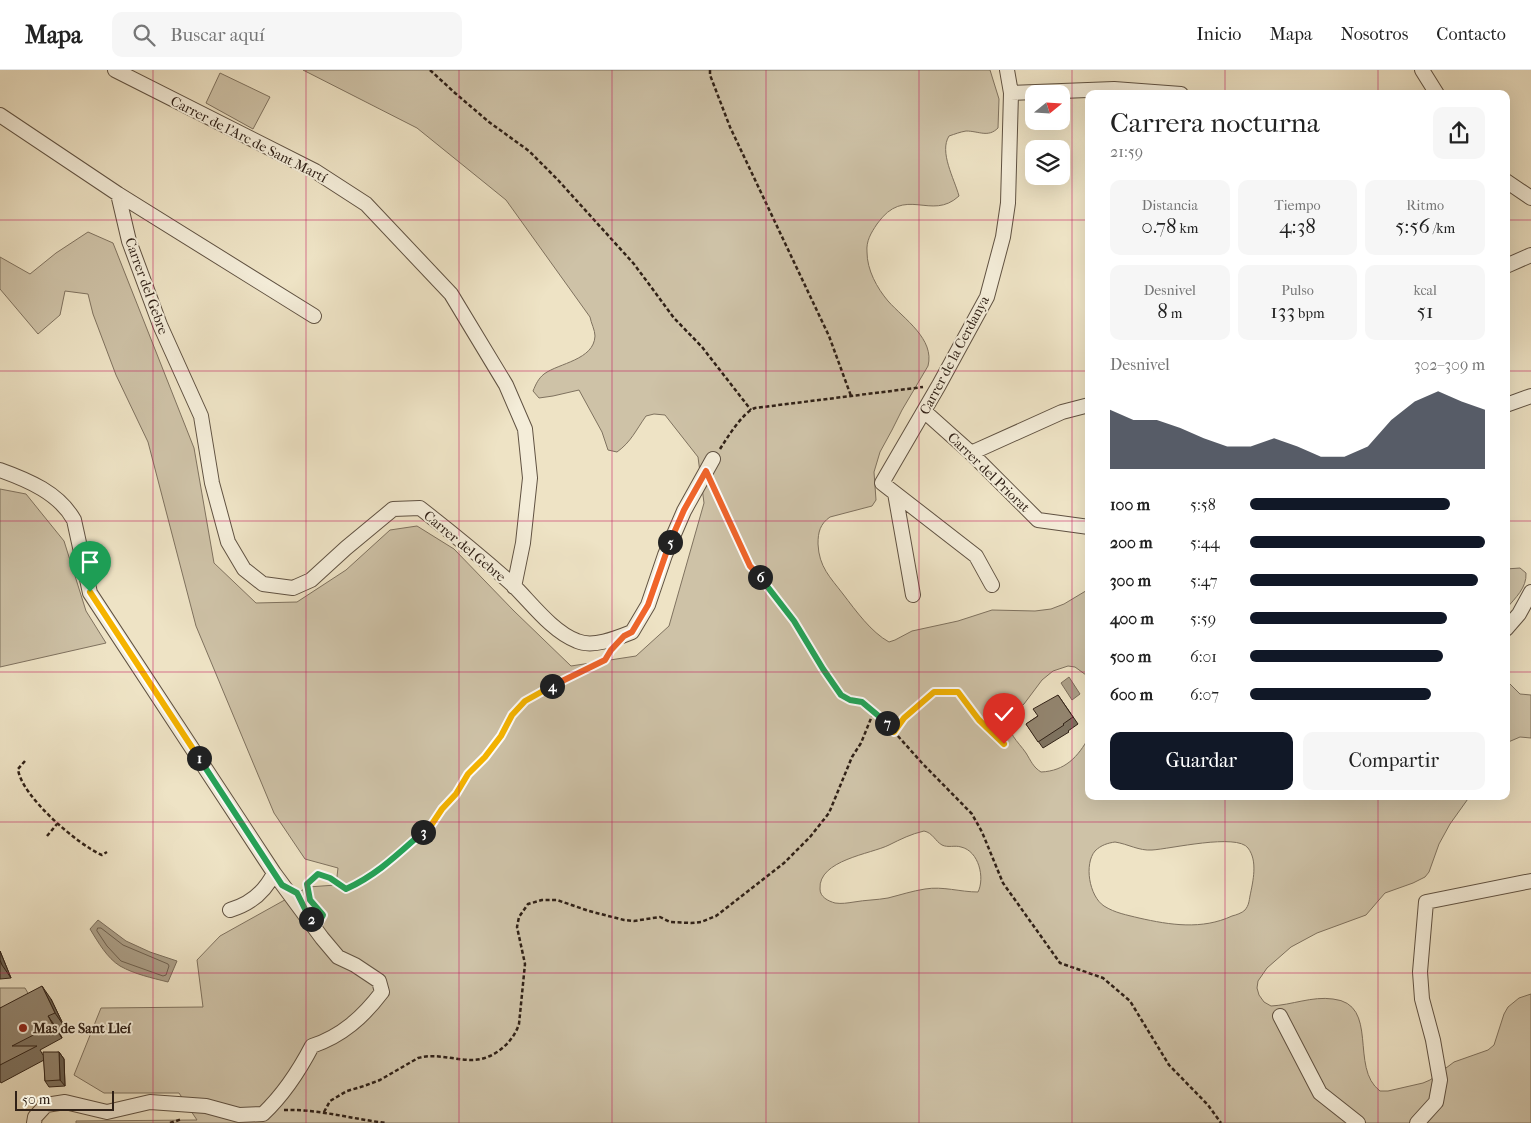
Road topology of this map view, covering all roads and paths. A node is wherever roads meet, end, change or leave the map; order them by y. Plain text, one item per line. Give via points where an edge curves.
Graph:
1 (114, 70) edge
2 (430, 70) edge
3 (710, 70) edge
4 (1007, 70) edge
5 (1422, 70) edge
6 (1085, 90) edge
7 (1088, 90) edge
8 (1127, 90) edge
9 (1434, 90) edge
10 (1011, 93) junction
11 (0, 115) edge
12 (1510, 184) edge
13 (118, 194) junction
14 (1531, 198) edge
15 (1531, 255) edge
16 (1510, 264) edge
17 (314, 316) dead end
18 (939, 385) junction
19 (851, 396) junction
20 (1531, 396) edge
21 (1510, 404) edge
22 (1085, 406) edge
23 (751, 410) junction
24 (924, 411) junction
25 (972, 453) junction
26 (713, 459) joint
27 (0, 470) edge
28 (706, 471) junction
29 (895, 493) junction
30 (1085, 526) edge
31 (992, 585) dead end
32 (514, 587) junction
33 (1531, 592) edge
34 (913, 595) dead end
35 (1510, 624) edge
36 (624, 636) junction
37 (874, 711) junction
38 (894, 732) junction
39 (1004, 744) dead end
40 (26, 760) dead end
41 (58, 824) junction
42 (47, 836) dead end
43 (107, 852) dead end
44 (274, 873) junction
45 (1531, 881) edge
46 (310, 900) dead end
47 (230, 910) dead end
48 (1280, 1016) dead end
49 (324, 1112) junction
50 (264, 1113) junction
51 (34, 1123) edge
52 (386, 1123) edge
53 (1221, 1123) edge
54 (1358, 1123) edge
55 (1417, 1123) edge

1 - 32 street, Carrer de l'Arc de Sant Martí via 315,171 366,204 451,294 506,385 525,429 530,478 523,543
2 - 23 path via 529,151 558,180 634,264 674,318 702,347
3 - 19 path via 730,127 829,336
4 - 10 street, Carrer de la Cerdanya
5 - 9 street
6 - 10 street
7 - 8 street
10 - 18 street, Carrer de la Cerdanya via 1008,204 1003,237 987,297
11 - 13 street
12 - 14 street
13 - 17 street
13 - 32 street, Carrer del Gebre via 129,242 201,416 212,483 228,542 244,569 263,584 293,588 311,580 393,509 420,508
15 - 16 street
18 - 19 path
18 - 24 street, Carrer de la Cerdanya
19 - 23 path
20 - 21 street
22 - 25 street via 1062,412
23 - 26 path
24 - 25 street, Carrer del Priorat
24 - 29 street, Carrer de la Cerdanya via 882,483
25 - 30 street, Carrer del Priorat via 1038,520
26 - 28 street
27 - 44 street via 27,480 68,510 74,520 90,592
28 - 36 street via 664,555 648,605 632,632
28 - 37 path via 750,566 794,621 841,695 862,702
29 - 31 street via 976,556
29 - 34 street
32 - 36 street, Carrer del Gebre via 550,624 578,642 603,643
33 - 35 street
36 - 46 path via 605,660 525,701 432,824 398,856 362,882 346,889 318,874 307,884
37 - 38 path
37 - 49 path via 829,813 784,863 716,916 691,923 660,918 634,921 557,900 528,904 519,917 517,927 525,964 519,1024 509,1042 494,1053 473,1060 440,1056 418,1058 380,1080 347,1091 330,1101
38 - 39 path via 904,718 934,692 958,692 979,720
38 - 53 path via 972,814 1003,883 1060,963 1104,978 1130,1001 1169,1065
40 - 41 path via 18,769 19,775 26,789
41 - 42 path
41 - 43 path via 92,851 102,856
44 - 47 street via 263,891 244,906
44 - 50 street via 338,957 379,981 382,992 368,1010 345,1030 312,1046 300,1069
45 - 55 street via 1426,902 1420,972 1422,999 1440,1080 1436,1102
48 - 54 street via 1320,1093
49 - 50 path via 300,1109
49 - 52 path
50 - 51 street via 239,1115 206,1106 150,1102 107,1112 65,1102 46,1105

